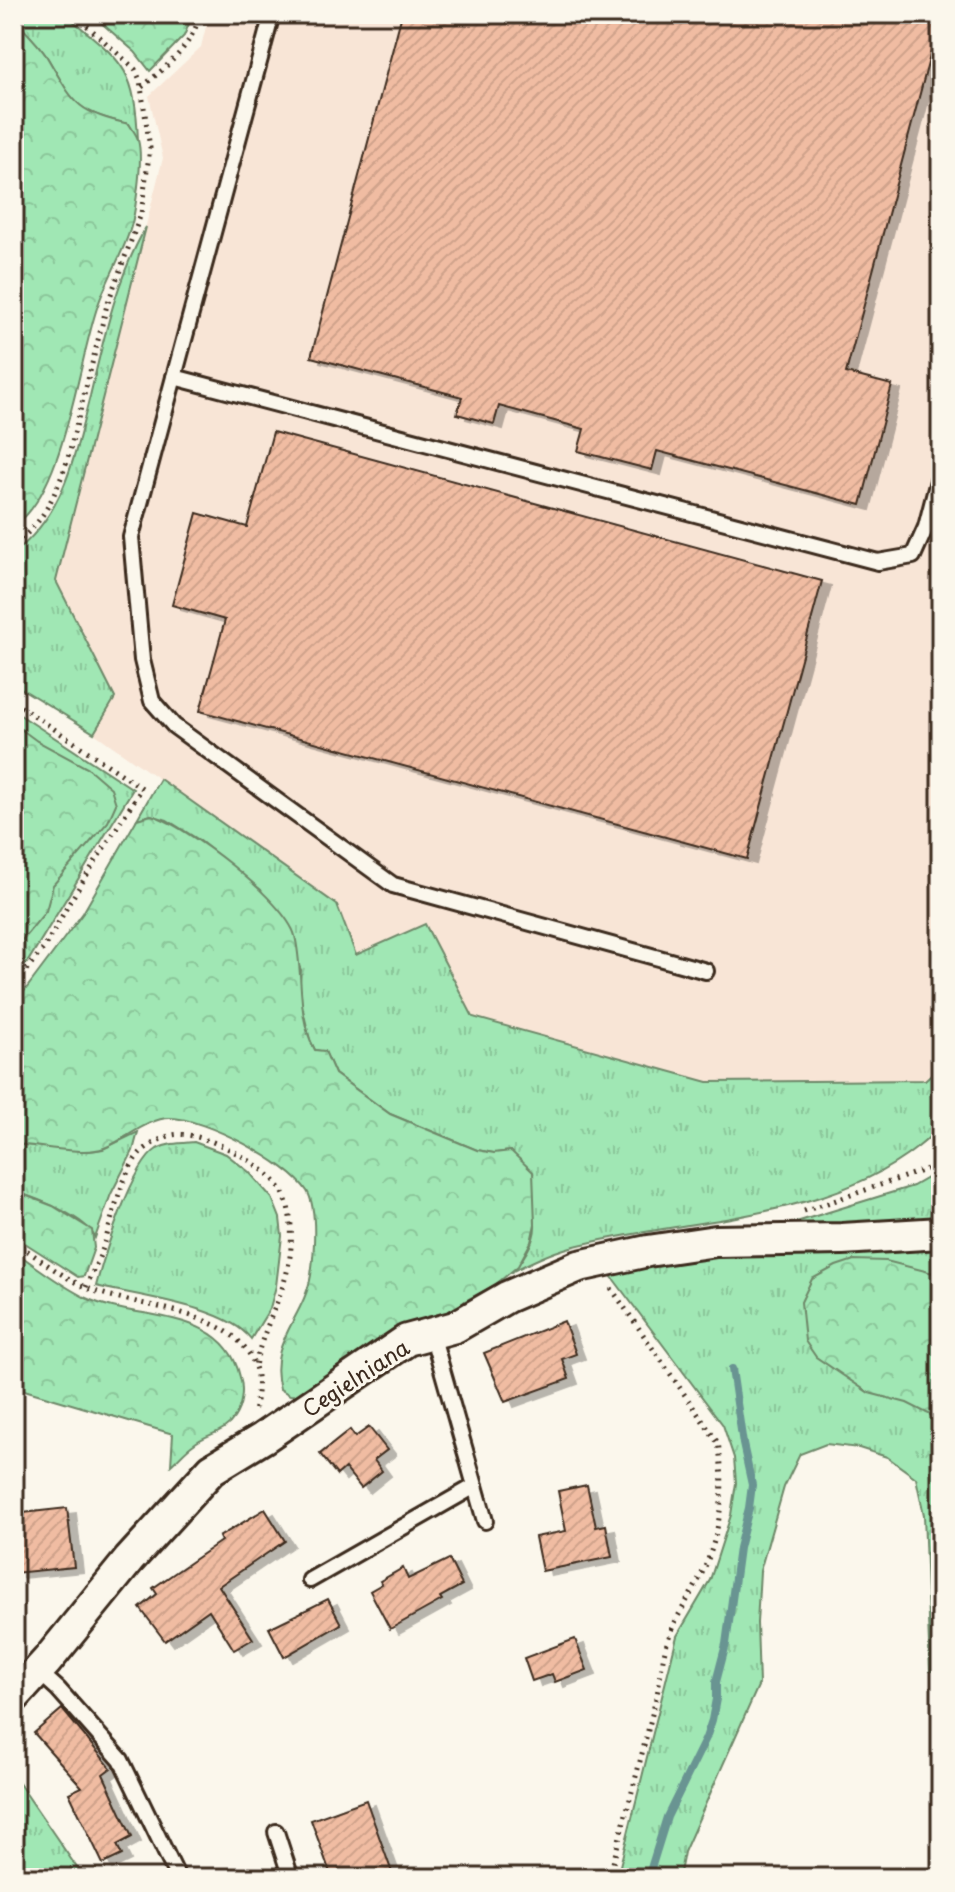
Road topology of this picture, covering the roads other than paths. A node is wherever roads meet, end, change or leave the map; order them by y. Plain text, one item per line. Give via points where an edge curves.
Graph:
1 (272, 14) edge
2 (174, 377) junction
3 (941, 469) edge
4 (706, 971) dead end
5 (941, 1233) edge
6 (432, 1334) junction
7 (475, 1486) junction
8 (485, 1521) dead end
9 (310, 1580) dead end
10 (38, 1671) junction
11 (14, 1697) edge
12 (276, 1832) dead end
13 (178, 1878) edge
14 (291, 1878) edge

1 - 2 lane
2 - 3 lane via 878,562 913,556
2 - 4 lane via 131,537 142,660 152,701 174,726 393,885
5 - 6 street, Cegielniana via 716,1241 594,1263
6 - 7 lane
6 - 10 street, Cegielniana via 407,1340 212,1469
7 - 8 lane
7 - 9 lane
10 - 11 street, Cegielniana
10 - 13 lane via 121,1760
12 - 14 lane

